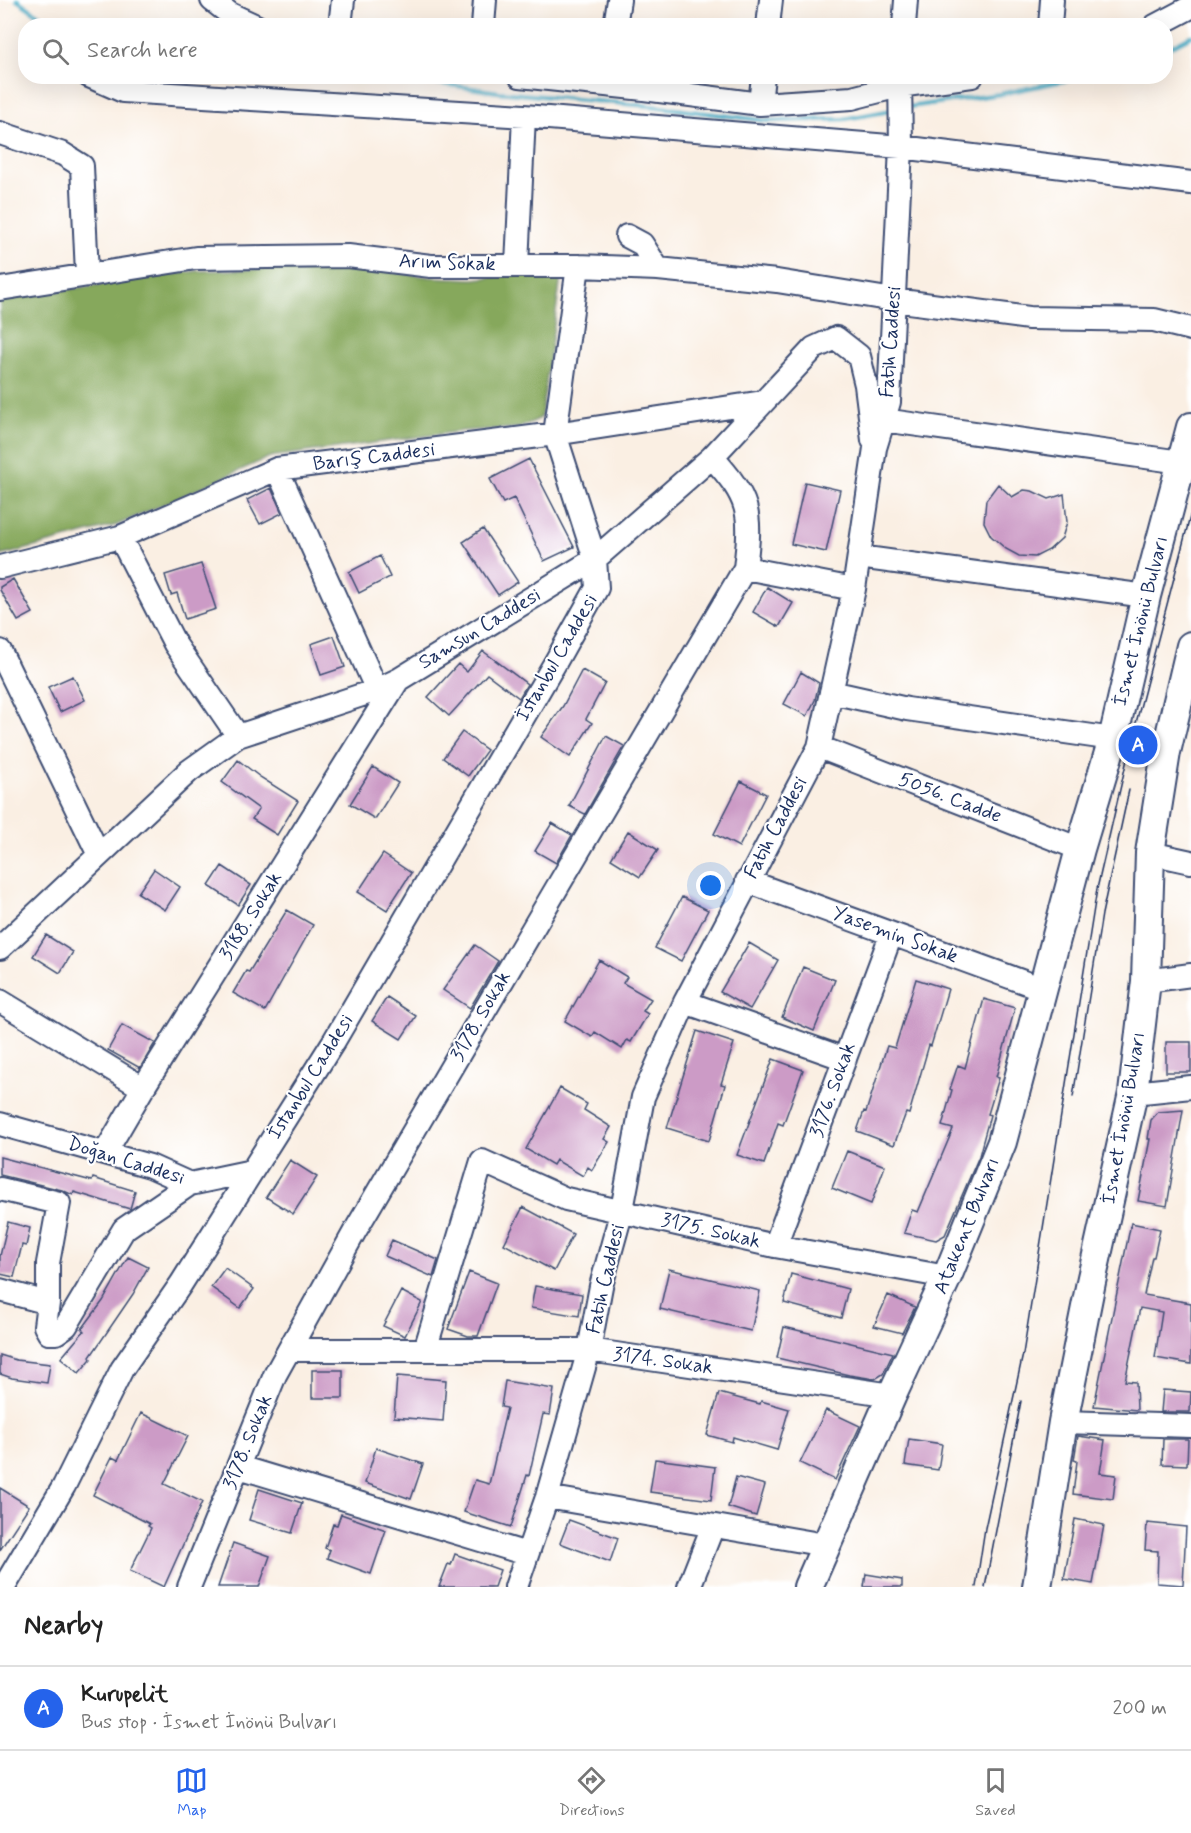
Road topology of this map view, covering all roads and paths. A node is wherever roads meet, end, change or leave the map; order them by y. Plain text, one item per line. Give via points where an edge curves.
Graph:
1 (212, 0) edge
2 (343, 0) edge
3 (484, 0) edge
4 (619, 0) edge
5 (771, 0) edge
6 (906, 0) edge
7 (1052, 0) edge
8 (229, 7) edge
9 (1191, 7) edge
10 (245, 18) edge
11 (341, 18) edge
12 (483, 18) edge
13 (616, 18) edge
14 (769, 18) edge
15 (905, 18) edge
16 (1051, 18) edge
17 (1170, 18) edge
18 (107, 84) edge
19 (619, 84) edge
20 (762, 84) edge
21 (942, 84) edge
22 (900, 95) edge
23 (760, 104) junction
24 (524, 116) junction
25 (0, 133) edge
26 (901, 147) junction
27 (1191, 183) edge
28 (627, 236) dead end
29 (517, 265) junction
30 (578, 266) junction
31 (658, 269) junction
32 (87, 274) junction
33 (0, 289) edge
34 (894, 300) junction
35 (1191, 329) edge
36 (763, 402) junction
37 (883, 420) junction
38 (1191, 427) edge
39 (555, 434) junction
40 (874, 448) junction
41 (712, 457) junction
42 (1181, 462) junction
43 (277, 469) junction
44 (120, 537) junction
45 (859, 557) junction
46 (595, 559) junction
47 (0, 567) edge
48 (745, 568) junction
49 (854, 589) junction
50 (1146, 596) junction
51 (1191, 646) edge
52 (0, 651) edge
53 (398, 680) junction
54 (377, 690) junction
55 (831, 692) junction
56 (1184, 706) edge
57 (238, 736) junction
58 (1113, 739) junction
59 (819, 747) junction
60 (1080, 849) junction
61 (1150, 853) junction
62 (99, 855) junction
63 (1191, 862) edge
64 (747, 881) junction
65 (891, 935) junction
66 (0, 948) edge
67 (1191, 975) edge
68 (1146, 981) junction
69 (1043, 989) junction
70 (0, 1001) edge
71 (686, 1002) junction
72 (844, 1059) junction
73 (1191, 1087) edge
74 (143, 1088) junction
75 (1133, 1093) junction
76 (0, 1124) edge
77 (105, 1153) junction
78 (252, 1171) junction
79 (190, 1184) junction
80 (0, 1189) edge
81 (622, 1210) junction
82 (775, 1246) junction
83 (947, 1276) junction
84 (0, 1290) edge
85 (48, 1303) junction
86 (289, 1350) junction
87 (425, 1350) junction
88 (589, 1350) junction
89 (892, 1395) junction
90 (1064, 1422) junction
91 (1191, 1426) edge
92 (239, 1467) junction
93 (547, 1497) junction
94 (713, 1526) junction
95 (825, 1545) junction
96 (527, 1554) junction
97 (4, 1587) edge
98 (189, 1587) edge
99 (516, 1587) edge
100 (689, 1587) edge
101 (808, 1587) edge
102 (1037, 1587) edge

1 - 8 street
2 - 11 street
3 - 12 street
4 - 13 street
5 - 14 street
6 - 15 street
7 - 16 street
8 - 10 street
9 - 17 street
18 - 24 street via 123,91
19 - 23 street
20 - 23 street
21 - 22 street
22 - 23 street
22 - 26 street, Fatih Caddesi
24 - 26 street
24 - 29 street
25 - 32 street via 63,154 82,166
26 - 27 street
26 - 34 street, Fatih Caddesi
28 - 31 street via 642,244
29 - 30 street, Arım Sokak
29 - 32 street, Arım Sokak via 431,266 348,256 270,256 196,258
30 - 31 street, Arım Sokak
30 - 39 street
31 - 34 street, Arım Sokak via 777,281
32 - 33 street, Arım Sokak
34 - 35 street, Arım Sokak via 1029,318 1154,320
34 - 37 street, Fatih Caddesi via 889,402
36 - 39 street, Barış Caddesi
36 - 40 street, Samsun Caddesi via 814,348 836,338 859,356
36 - 41 street, Samsun Caddesi
37 - 40 street, Fatih Caddesi
37 - 42 street
38 - 42 main road, İsmet İnönü Bulvarı
39 - 43 street, Barış Caddesi
39 - 46 street, İstanbul Caddesi
40 - 45 street, Fatih Caddesi
41 - 46 street, Samsun Caddesi
41 - 48 street, 3178. Sokak via 744,498 749,521
42 - 50 main road, İsmet İnönü Bulvarı
43 - 44 street, Barış Caddesi
43 - 54 street
44 - 47 street, Barış Caddesi
44 - 57 street via 175,644
45 - 49 street, Fatih Caddesi
45 - 50 street
46 - 53 street, Samsun Caddesi
46 - 78 street, İstanbul Caddesi via 597,588 555,663 334,1041
48 - 49 street
48 - 86 street, 3178. Sokak
49 - 55 street, Fatih Caddesi
50 - 58 main road, İsmet İnönü Bulvarı
51 - 56 main road, İsmet İnönü Bulvarı
52 - 62 street
53 - 54 street, Samsun Caddesi
53 - 74 street, 3188. Sokak
54 - 57 street, Samsun Caddesi
55 - 58 street via 907,708
55 - 59 street, Fatih Caddesi
56 - 61 main road, İsmet İnönü Bulvarı via 1166,752
57 - 62 street, Samsun Caddesi via 189,771
58 - 60 main road, İsmet İnönü Bulvarı
59 - 60 street, 5056. Cadde
59 - 64 street, Fatih Caddesi
60 - 69 main road, Atakent Bulvarı
61 - 63 street
61 - 68 main road, İsmet İnönü Bulvarı
62 - 66 street, Samsun Caddesi
64 - 65 street, Yasemin Sokak
64 - 71 street, Fatih Caddesi
65 - 69 street, Yasemin Sokak
65 - 72 street, 3176. Sokak
67 - 68 street
68 - 75 main road, İsmet İnönü Bulvarı
69 - 83 main road, Atakent Bulvarı via 1002,1142
70 - 74 street
71 - 72 street
71 - 81 street, Fatih Caddesi via 643,1096
72 - 82 street, 3176. Sokak
73 - 75 street
74 - 77 street, 3188. Sokak
75 - 90 main road, İsmet İnönü Bulvarı
76 - 77 street, Doğan Caddesi
77 - 79 street, Doğan Caddesi via 150,1166
78 - 79 street, Doğan Caddesi
78 - 97 street, İstanbul Caddesi via 122,1369 64,1486
79 - 85 street via 124,1229 66,1326 56,1333 49,1333 45,1326
80 - 85 street via 59,1203 48,1263
81 - 82 street, 3175. Sokak
81 - 87 street, 3175. Sokak via 566,1199 482,1161
81 - 88 street, Fatih Caddesi
82 - 83 street, 3175. Sokak
83 - 89 main road, Atakent Bulvarı
84 - 85 street
86 - 87 street, 3174. Sokak
86 - 92 street, 3178. Sokak via 275,1375
87 - 88 street, 3174. Sokak
88 - 89 street, 3174. Sokak
88 - 93 street, Fatih Caddesi
89 - 95 main road, Atakent Bulvarı
90 - 91 street
90 - 102 main road, İsmet İnönü Bulvarı
92 - 96 street
92 - 98 street, 3178. Sokak
93 - 94 street
93 - 96 street, Fatih Caddesi
94 - 95 street
94 - 100 street
95 - 101 main road, Atakent Bulvarı
96 - 99 street, Fatih Caddesi

